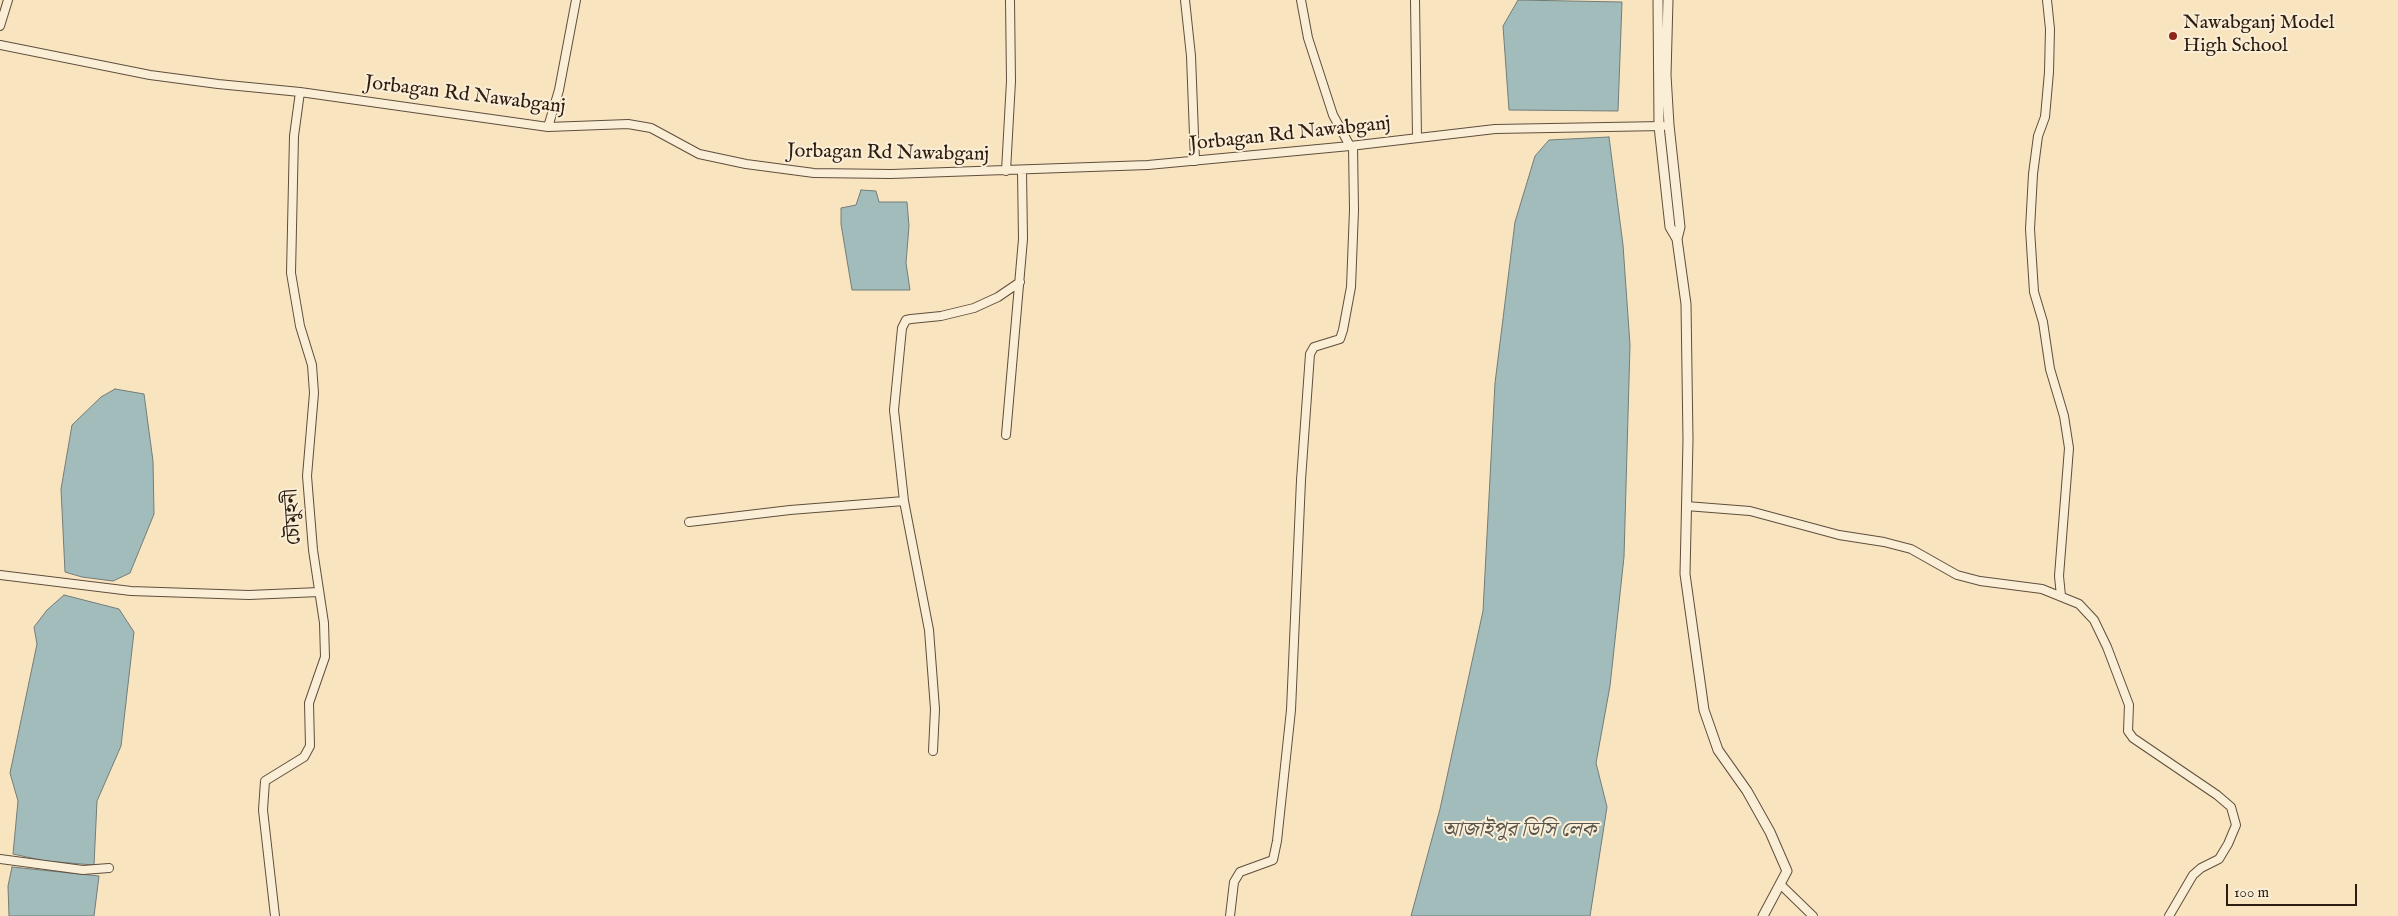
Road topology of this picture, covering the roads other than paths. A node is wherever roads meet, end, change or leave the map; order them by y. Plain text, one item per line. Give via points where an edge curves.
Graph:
1 (8, 0) edge
2 (576, 0) edge
3 (1010, 0) edge
4 (1185, 0) edge
5 (1301, 0) edge
6 (1415, 0) edge
7 (1658, 0) edge
8 (1668, 0) edge
9 (2047, 0) edge
10 (0, 26) edge
11 (0, 45) edge
12 (300, 92) junction
13 (1669, 125) junction
14 (1659, 126) junction
15 (548, 127) junction
16 (1417, 137) junction
17 (1352, 146) junction
18 (1195, 161) junction
19 (1006, 171) junction
20 (1022, 171) junction
21 (1677, 239) junction
22 (1020, 282) junction
23 (1006, 435) dead end
24 (904, 501) junction
25 (1686, 506) junction
26 (689, 522) dead end
27 (0, 575) edge
28 (319, 592) junction
29 (2061, 596) junction
30 (933, 751) dead end
31 (0, 859) edge
32 (109, 868) dead end
33 (1780, 884) junction
34 (275, 916) edge
35 (1230, 916) edge
36 (1763, 916) edge
37 (1813, 916) edge
38 (2169, 916) edge

1 - 10 street
2 - 15 street
3 - 19 street via 1011,81
4 - 18 street via 1191,56
5 - 17 street via 1308,38 1333,115
6 - 16 street
7 - 14 street
8 - 13 street via 1666,75
9 - 29 street via 2049,72 2045,117 2038,136 2033,174 2030,229 2034,292 2070,448 2059,576
11 - 12 street, Jorbagan Rd Nawabganj via 150,75
12 - 15 street, Jorbagan Rd Nawabganj
12 - 28 street, চৌমুহনী via 294,136 291,272 300,326 312,365 314,393 307,476 312,550
13 - 14 street, Jorbagan Rd Nawabganj
13 - 21 street via 1680,227
14 - 16 street, Jorbagan Rd Nawabganj via 1495,130
14 - 21 street via 1670,227
15 - 19 street, Jorbagan Rd Nawabganj via 628,124 651,128 699,154 814,173
16 - 17 street, Jorbagan Rd Nawabganj
17 - 18 street, Jorbagan Rd Nawabganj
17 - 35 street via 1354,210 1350,287 1343,330 1340,339 1314,347 1310,354 1291,710 1277,841 1273,860 1240,872 1234,882
18 - 20 street, Jorbagan Rd Nawabganj
19 - 20 street, Jorbagan Rd Nawabganj
20 - 22 street
21 - 25 street via 1686,304
22 - 23 street
22 - 24 street via 974,308 906,320 902,328 894,410
24 - 26 street
24 - 30 street via 929,630 935,709
25 - 29 street via 1750,511 1840,535 1884,542 1910,550 1957,574
25 - 33 street via 1685,574 1704,710 1718,750 1747,791 1770,832 1786,871
27 - 28 street via 130,591 249,595
28 - 34 street, চৌমুহনী via 325,657 310,703 310,746 304,757 265,781 263,810
29 - 38 street via 2079,604 2094,620 2129,705 2128,730 2133,738 2231,807 2236,825 2228,844 2219,859 2193,875
31 - 32 street via 84,870
33 - 36 street
33 - 37 street

